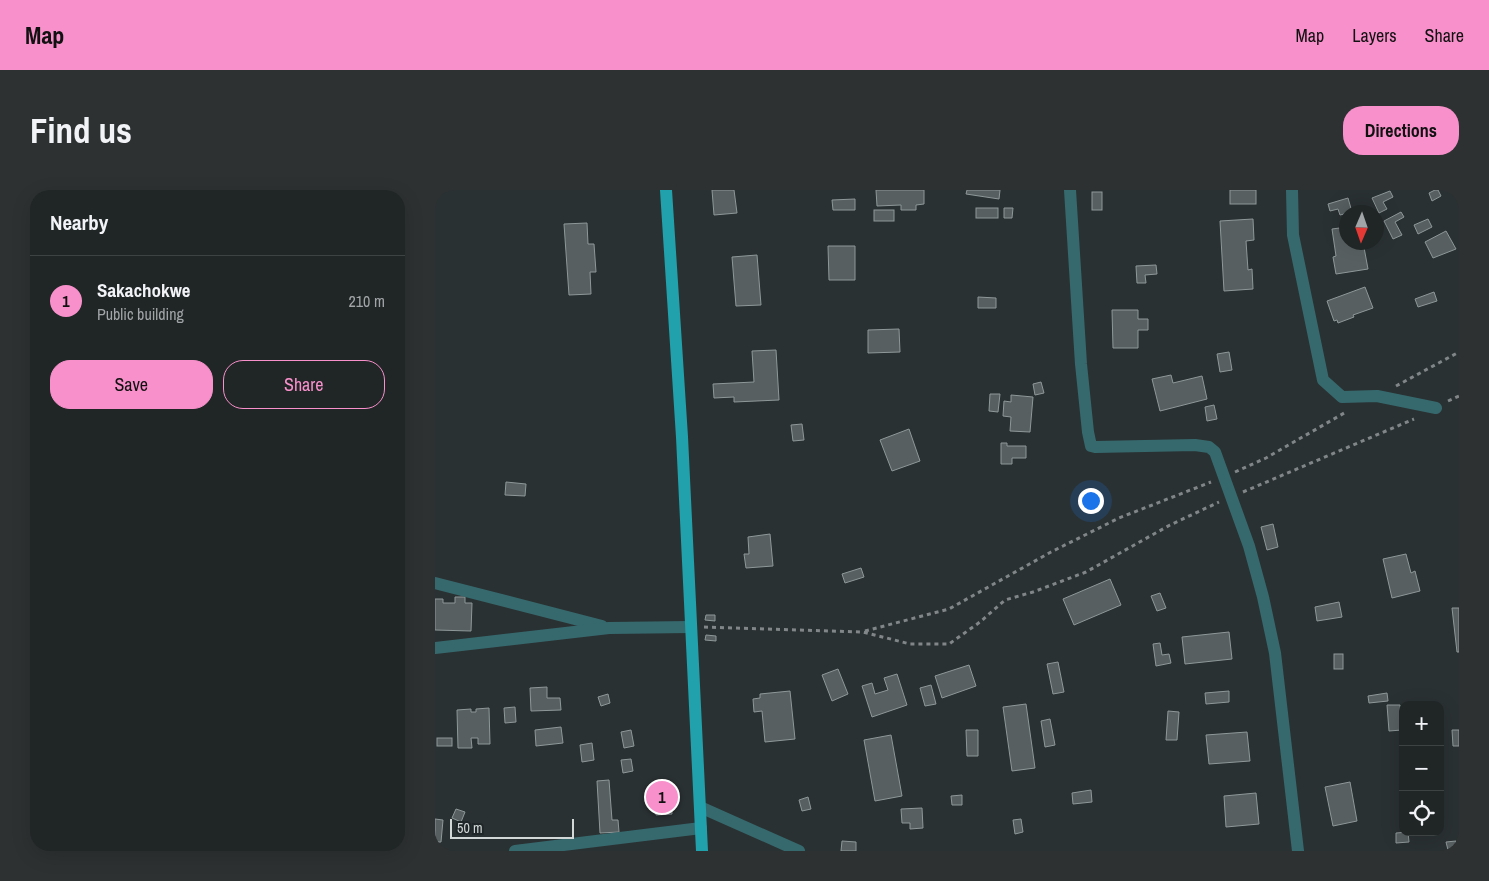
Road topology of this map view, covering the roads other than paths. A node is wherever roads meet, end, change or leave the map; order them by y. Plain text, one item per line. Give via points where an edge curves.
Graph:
1 (666, 190) edge
2 (1069, 190) edge
3 (1292, 190) edge
4 (1436, 408) road end
5 (435, 583) edge
6 (691, 627) junction
7 (609, 628) junction
8 (435, 648) edge
9 (700, 807) junction
10 (701, 828) junction
11 (515, 851) edge
12 (703, 851) edge
13 (799, 851) edge
14 (1298, 851) edge

1 - 6 main road
2 - 14 street via 1081,364 1091,446 1195,445 1209,447 1215,452 1249,546 1275,652
3 - 4 street via 1293,234 1323,380 1342,397 1377,396
5 - 7 street
6 - 7 street
6 - 9 main road
7 - 8 street
9 - 10 main road
9 - 13 street
10 - 11 street
10 - 12 main road

